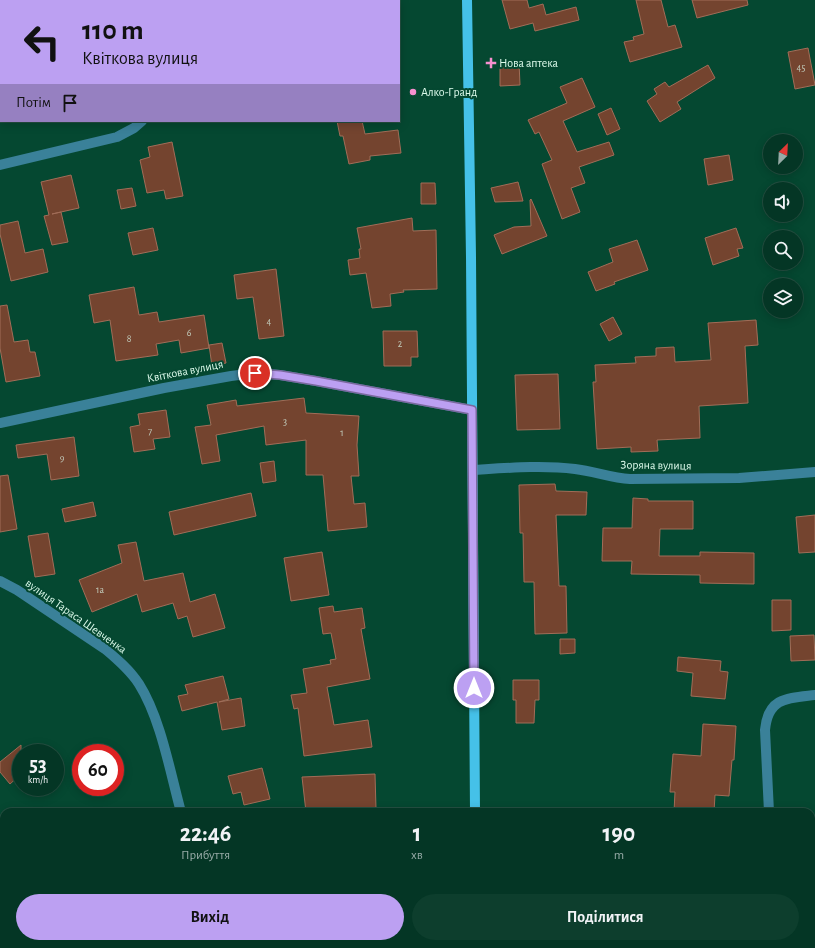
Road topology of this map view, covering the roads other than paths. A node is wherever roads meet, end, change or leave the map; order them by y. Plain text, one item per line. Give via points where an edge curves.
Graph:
1 (467, 0) edge
2 (141, 122) edge
3 (0, 165) edge
4 (472, 410) junction
5 (0, 423) edge
6 (473, 470) junction
7 (815, 472) edge
8 (0, 581) edge
9 (815, 695) edge
10 (180, 808) edge
11 (475, 808) edge
12 (769, 808) edge

1 - 4 main road
2 - 3 street via 117,136
4 - 5 street, Квіткова вулиця via 316,381 255,373 164,388
4 - 6 main road
6 - 7 street, Зоряна вулиця via 558,467 630,479 739,478
6 - 11 main road
8 - 10 street, вулиця Тараса Шевченка via 104,649 131,673 154,715
9 - 12 street via 777,702 767,717 765,735

